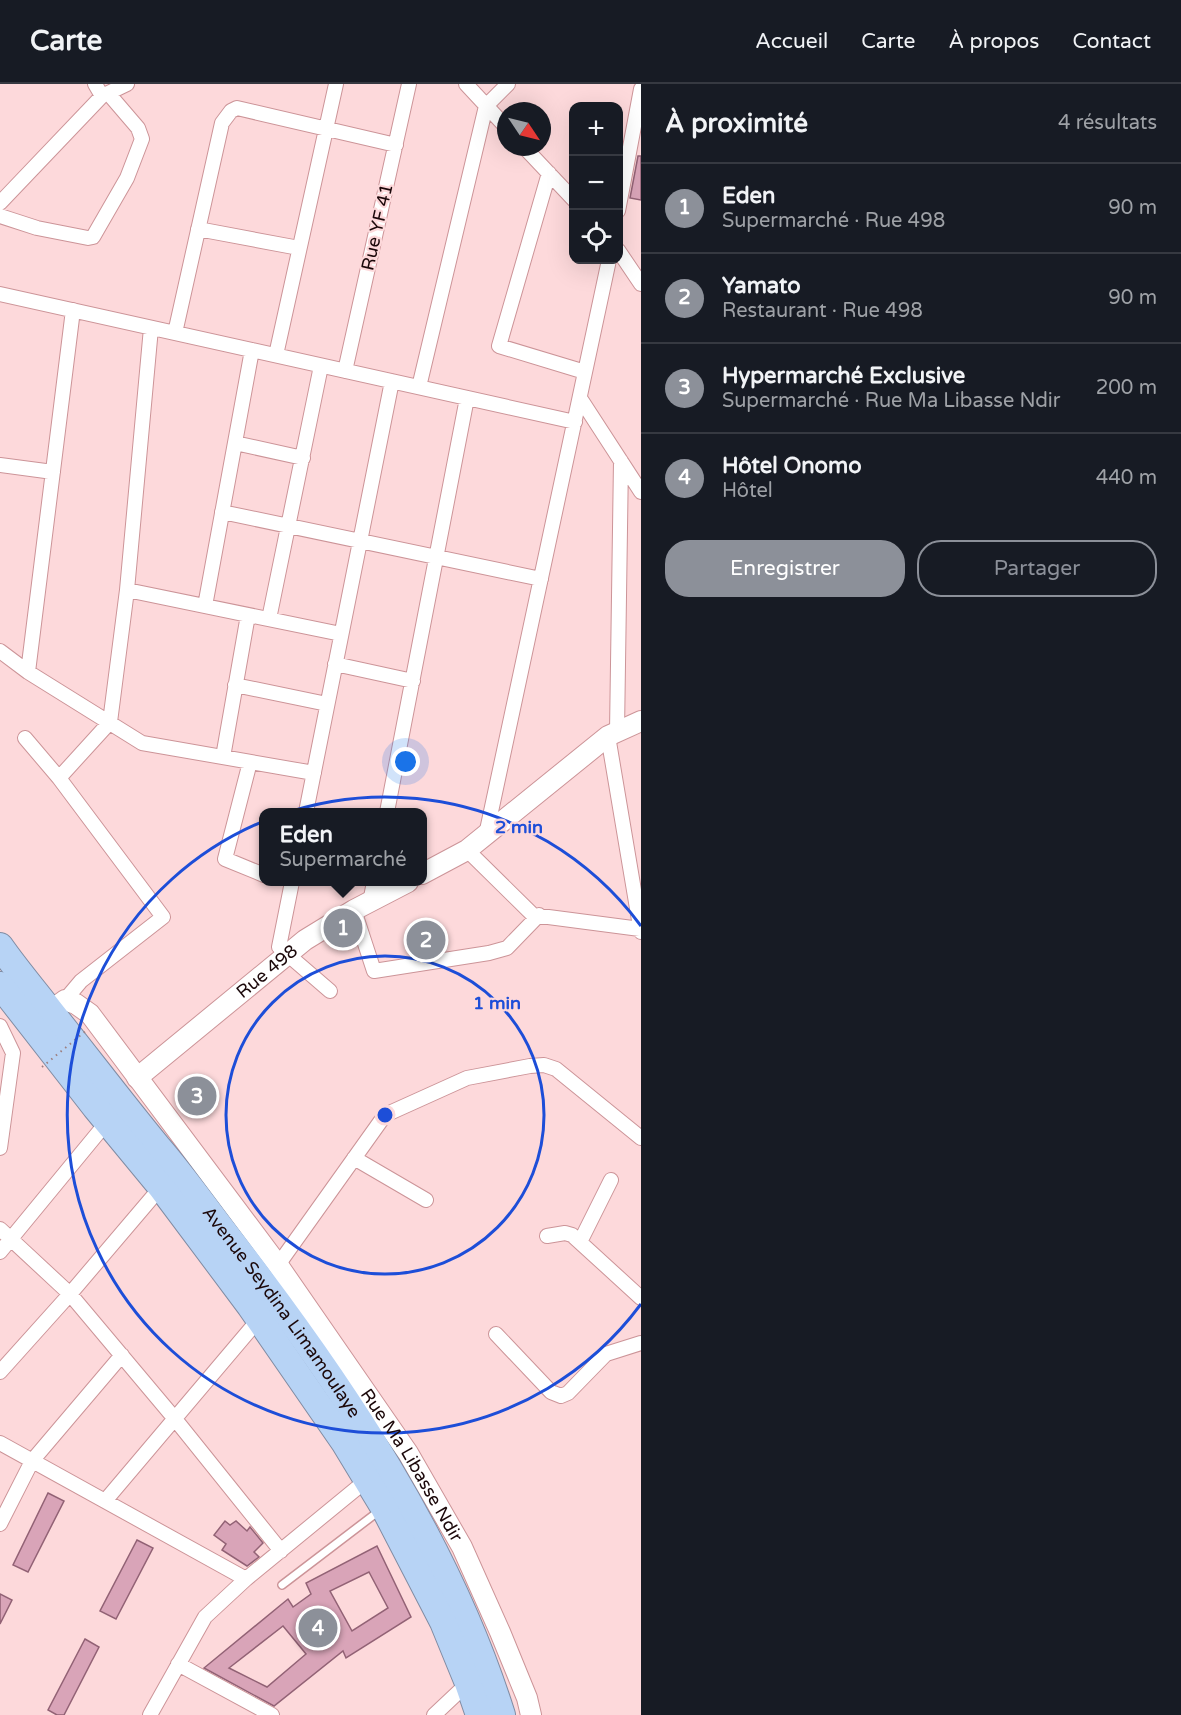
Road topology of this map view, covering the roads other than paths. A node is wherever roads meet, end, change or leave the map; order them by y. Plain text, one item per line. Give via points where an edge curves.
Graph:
1 (127, 84) edge
2 (336, 84) edge
3 (409, 84) edge
4 (466, 84) edge
5 (508, 84) edge
6 (641, 89) edge
7 (102, 91) edge
8 (486, 106) junction
9 (497, 118) edge
10 (325, 129) junction
11 (396, 145) junction
12 (533, 156) edge
13 (549, 173) junction
14 (569, 196) edge
15 (0, 203) edge
16 (618, 210) edge
17 (0, 216) edge
18 (198, 229) junction
19 (299, 248) junction
20 (623, 257) edge
21 (608, 264) edge
22 (641, 284) edge
23 (0, 294) edge
24 (0, 300) edge
25 (73, 310) junction
26 (151, 328) junction
27 (175, 333) junction
28 (252, 350) junction
29 (276, 355) junction
30 (321, 366) junction
31 (345, 371) junction
32 (585, 372) junction
33 (392, 381) junction
34 (419, 387) junction
35 (467, 398) junction
36 (580, 398) junction
37 (574, 422) junction
38 (235, 443) junction
39 (303, 458) junction
40 (621, 462) junction
41 (0, 465) edge
42 (53, 472) junction
43 (641, 492) edge
44 (222, 512) junction
45 (289, 526) junction
46 (360, 541) junction
47 (436, 557) junction
48 (541, 579) junction
49 (127, 590) junction
50 (205, 606) junction
51 (248, 615) junction
52 (269, 619) junction
53 (341, 634) junction
54 (0, 651) edge
55 (335, 664) junction
56 (28, 672) junction
57 (412, 681) junction
58 (235, 685) junction
59 (327, 704) junction
60 (110, 722) junction
61 (641, 722) edge
62 (612, 734) junction
63 (25, 738) dead end
64 (223, 757) junction
65 (250, 762) junction
66 (314, 773) junction
67 (59, 778) junction
68 (307, 808) edge
69 (388, 808) edge
70 (486, 835) junction
71 (467, 850) junction
72 (427, 872) edge
73 (259, 874) edge
74 (287, 886) edge
75 (372, 886) edge
76 (400, 886) edge
77 (362, 906) junction
78 (539, 915) junction
79 (640, 930) edge
80 (0, 946) edge
81 (287, 953) junction
82 (0, 985) edge
83 (330, 991) dead end
84 (58, 1005) junction
85 (0, 1026) edge
86 (137, 1078) junction
87 (107, 1122) junction
88 (641, 1138) edge
89 (0, 1148) edge
90 (354, 1158) junction
91 (611, 1180) dead end
92 (161, 1187) junction
93 (426, 1200) dead end
94 (5, 1234) edge
95 (547, 1236) dead end
96 (580, 1242) junction
97 (0, 1252) edge
98 (278, 1265) junction
99 (70, 1294) junction
100 (640, 1296) edge
101 (260, 1319) junction
102 (496, 1334) dead end
103 (641, 1343) edge
104 (122, 1355) junction
105 (0, 1372) edge
106 (175, 1419) junction
107 (0, 1443) edge
108 (32, 1461) junction
109 (368, 1479) junction
110 (105, 1501) junction
111 (384, 1508) junction
112 (0, 1524) edge
113 (280, 1551) junction
114 (246, 1579) junction
115 (282, 1584) dead end
116 (178, 1664) junction
117 (468, 1683) junction
118 (150, 1715) edge
119 (272, 1715) edge
120 (434, 1715) edge
121 (479, 1715) edge
122 (502, 1715) edge
123 (531, 1715) edge

1 - 7 street
2 - 10 street
3 - 11 street, Rue YF 41
4 - 8 street
5 - 8 street
6 - 16 street
7 - 15 street
7 - 17 street via 138,129 142,140 128,178 93,237 37,228
8 - 9 street
8 - 34 street
10 - 11 street
10 - 18 street via 237,108 231,111 222,123
10 - 19 street
11 - 31 street, Rue YF 41
12 - 13 street
13 - 14 street
13 - 32 street via 499,346
18 - 19 street
18 - 27 street
19 - 29 street
20 - 22 street
21 - 32 street
23 - 24 street
23 - 25 street
25 - 26 street
25 - 42 street
26 - 27 street
26 - 49 street
27 - 28 street
28 - 29 street
28 - 38 street
29 - 30 street
30 - 31 street
30 - 39 street
31 - 33 street
32 - 36 street
33 - 34 street
33 - 46 street
34 - 35 street
35 - 37 street
35 - 47 street
36 - 37 street
36 - 40 street
37 - 48 street
38 - 39 street
38 - 44 street
39 - 45 street
40 - 43 street
40 - 62 street
41 - 42 street
42 - 56 street
44 - 45 street
44 - 50 street
45 - 46 street
45 - 52 street
46 - 47 street
46 - 53 street
47 - 48 street
47 - 57 street
48 - 70 street
49 - 50 street
49 - 60 street
50 - 51 street
51 - 52 street
51 - 58 street
52 - 53 street
53 - 55 street
54 - 56 street
55 - 57 street
55 - 59 street
56 - 60 street
57 - 69 street
58 - 59 street
58 - 64 street
59 - 66 street
60 - 64 street via 142,743
60 - 67 street
61 - 62 street
62 - 70 street
62 - 79 street
63 - 67 street
64 - 65 street
65 - 66 street
65 - 73 street via 225,859
66 - 68 street
67 - 84 street via 163,917 81,981
70 - 71 street
71 - 72 street
71 - 78 street via 533,915
74 - 81 street via 279,947
75 - 77 street
76 - 77 street, Rue 498
77 - 78 street via 374,971 507,948
77 - 81 street, Rue 498
78 - 79 street
80 - 84 highway, Avenue Seydina Limamoulaye
81 - 83 street
81 - 86 street, Rue 498
82 - 87 highway, Avenue Seydina Limamoulaye
84 - 86 street, Rue Ma Libasse Ndir via 76,1004 90,1014
84 - 122 highway, Avenue Seydina Limamoulaye via 305,1339 399,1484 460,1605
85 - 89 street via 13,1053
86 - 98 street, Rue Ma Libasse Ndir
87 - 92 highway, Avenue Seydina Limamoulaye
87 - 94 street
88 - 90 street via 556,1069 544,1065 467,1078 391,1112
90 - 93 street
90 - 98 street
91 - 96 street
92 - 99 street
92 - 101 highway, Avenue Seydina Limamoulaye
94 - 97 street
94 - 99 street
95 - 96 street via 565,1233
96 - 100 street
98 - 123 street, Rue Ma Libasse Ndir via 427,1484 462,1547
99 - 104 street
99 - 105 street
101 - 106 street
101 - 109 highway, Avenue Seydina Limamoulaye
102 - 103 street via 551,1392 561,1396 606,1354
104 - 106 street
104 - 108 street
106 - 110 street
106 - 113 street
107 - 108 street
108 - 110 street
108 - 112 street
109 - 111 highway, Avenue Seydina Limamoulaye
109 - 113 street
110 - 114 street
111 - 115 lane
111 - 117 highway, Avenue Seydina Limamoulaye via 443,1622
113 - 114 street
114 - 116 street via 205,1617
116 - 118 street
116 - 119 street
117 - 120 street
117 - 121 highway, Avenue Seydina Limamoulaye

